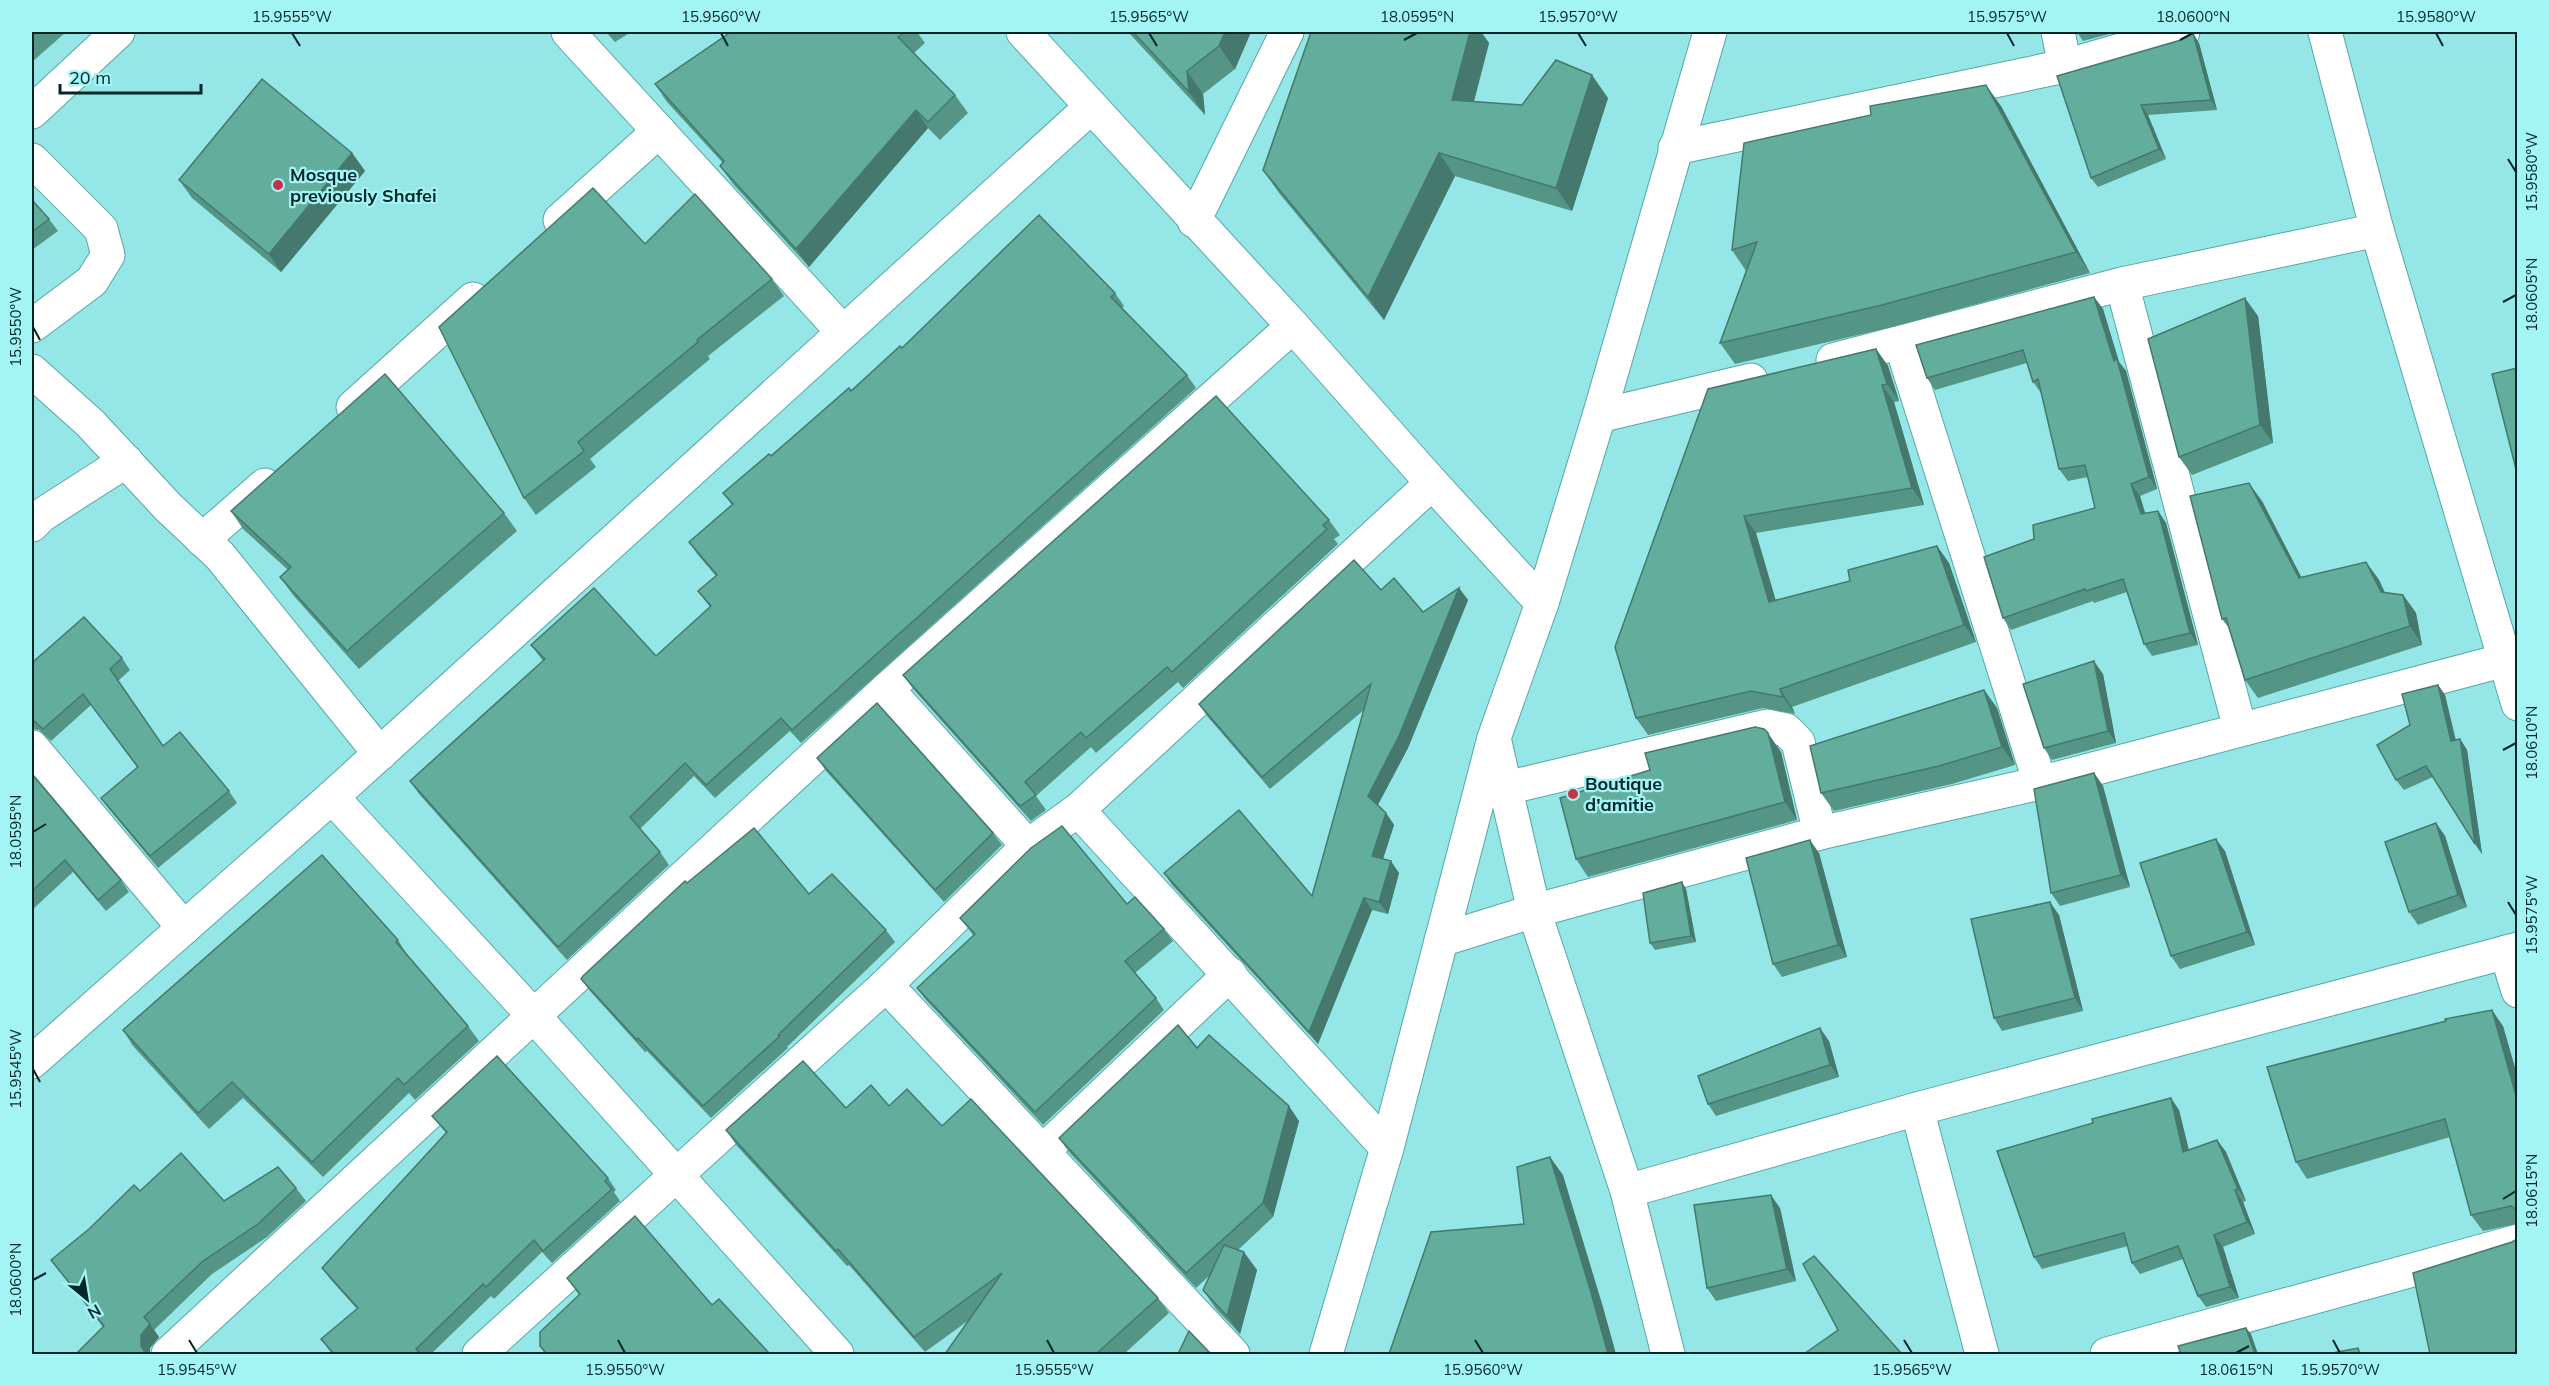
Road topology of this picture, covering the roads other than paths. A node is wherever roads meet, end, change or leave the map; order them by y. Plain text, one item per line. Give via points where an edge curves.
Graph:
1 (118, 32) edge
2 (568, 32) edge
3 (1023, 32) edge
4 (1287, 32) edge
5 (1710, 32) edge
6 (2058, 32) edge
7 (2183, 32) edge
8 (2325, 32) edge
9 (2065, 66) junction
10 (1091, 106) junction
11 (32, 112) edge
12 (659, 131) junction
13 (1676, 148) junction
14 (32, 160) edge
15 (1194, 221) junction
16 (2377, 230) junction
17 (536, 242) edge
18 (491, 282) edge
19 (2122, 284) junction
20 (32, 326) edge
21 (1293, 326) junction
22 (843, 332) junction
23 (1901, 344) junction
24 (32, 371) edge
25 (1599, 416) junction
26 (333, 425) edge
27 (126, 461) junction
28 (289, 464) edge
29 (1432, 483) junction
30 (32, 525) edge
31 (202, 540) junction
32 (1542, 603) junction
33 (2505, 660) junction
34 (887, 689) junction
35 (2517, 704) edge
36 (2240, 729) junction
37 (1494, 738) junction
38 (32, 747) edge
39 (380, 754) junction
40 (2040, 783) junction
41 (1506, 788) junction
42 (332, 797) junction
43 (1078, 810) junction
44 (1820, 833) junction
45 (1028, 846) junction
46 (1534, 911) junction
47 (184, 928) junction
48 (1441, 940) junction
49 (2512, 951) edge
50 (1230, 974) junction
51 (886, 986) junction
52 (2517, 991) edge
53 (533, 1015) junction
54 (32, 1062) edge
55 (1917, 1109) junction
56 (1387, 1148) junction
57 (1043, 1151) junction
58 (675, 1175) junction
59 (1627, 1191) junction
60 (2517, 1241) edge
61 (182, 1350) edge
62 (479, 1354) edge
63 (837, 1354) edge
64 (1233, 1354) edge
65 (1326, 1354) edge
66 (1668, 1354) edge
67 (1982, 1354) edge
68 (2107, 1354) edge

1 - 11 street
2 - 12 street
3 - 10 street
4 - 15 street
5 - 13 street
6 - 9 street
7 - 9 street
8 - 16 street
9 - 13 street
10 - 15 street
10 - 22 street
12 - 17 street
12 - 22 street
13 - 25 street
14 - 20 street via 101,229 108,255 92,281
15 - 21 street
16 - 19 street
16 - 33 street
18 - 26 street
19 - 23 street
19 - 36 street
21 - 29 street
21 - 34 street
22 - 39 street
23 - 25 street
23 - 40 street
24 - 27 street
25 - 32 street
27 - 30 street
27 - 31 street
28 - 31 street
29 - 32 street
29 - 43 street
31 - 39 street via 220,555
32 - 37 street
33 - 35 street
33 - 36 street
34 - 45 street
34 - 53 street
36 - 40 street
37 - 41 street
37 - 48 street
38 - 47 street
39 - 42 street
40 - 44 street
41 - 44 street via 1767,726 1786,730 1798,742
41 - 46 street
42 - 47 street
42 - 53 street
43 - 45 street
43 - 50 street
44 - 46 street
45 - 51 street
46 - 48 street
46 - 59 street
47 - 54 street
48 - 56 street
49 - 52 street
49 - 55 street
50 - 56 street
50 - 57 street
51 - 57 street
51 - 58 street
53 - 58 street
53 - 61 street
55 - 59 street
55 - 67 street
56 - 65 street
57 - 64 street
58 - 62 street
58 - 63 street
59 - 66 street
60 - 68 street

